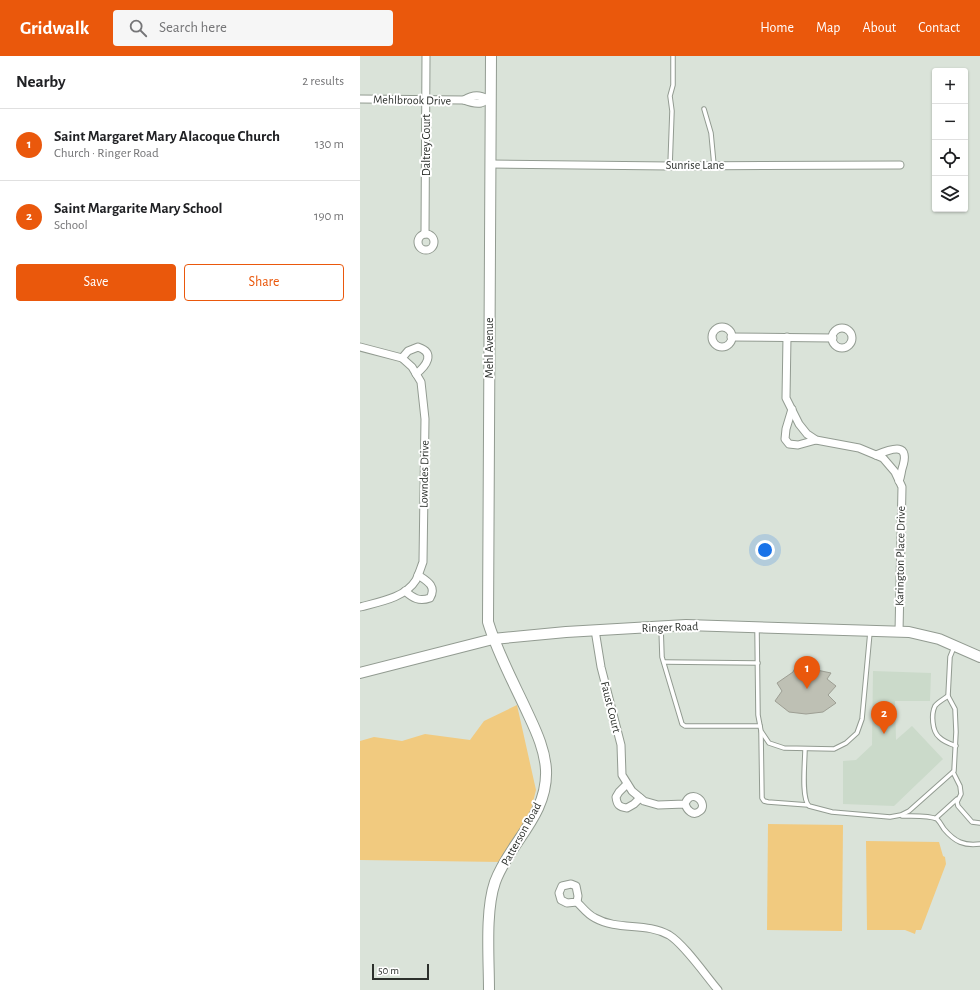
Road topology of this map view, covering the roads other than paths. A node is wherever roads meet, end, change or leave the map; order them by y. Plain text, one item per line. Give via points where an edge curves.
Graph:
1 (426, 56) edge
2 (491, 56) edge
3 (673, 56) edge
4 (360, 99) edge
5 (426, 99) junction
6 (489, 99) junction
7 (704, 109) dead end
8 (490, 164) junction
9 (900, 165) dead end
10 (670, 166) junction
11 (714, 166) junction
12 (426, 234) dead end
13 (731, 337) dead end
14 (787, 337) junction
15 (833, 338) dead end
16 (360, 348) edge
17 (402, 358) junction
18 (416, 374) junction
19 (792, 409) junction
20 (816, 440) junction
21 (876, 455) junction
22 (899, 481) junction
23 (418, 575) junction
24 (405, 591) junction
25 (360, 607) edge
26 (661, 626) junction
27 (757, 627) junction
28 (595, 630) junction
29 (870, 631) junction
30 (899, 632) junction
31 (493, 639) junction
32 (954, 646) junction
33 (980, 657) edge
34 (664, 662) junction
35 (758, 664) junction
36 (360, 673) edge
37 (948, 696) junction
38 (761, 728) junction
39 (956, 746) junction
40 (805, 749) junction
41 (953, 772) junction
42 (627, 784) junction
43 (640, 798) junction
44 (958, 798) junction
45 (685, 804) dead end
46 (808, 805) junction
47 (901, 816) junction
48 (936, 818) junction
49 (980, 823) edge
50 (980, 844) edge
51 (577, 902) dead end
52 (489, 990) edge
53 (718, 990) edge

1 - 5 street, Daltrey Court
2 - 6 street, Mehl Avenue
3 - 10 lane
4 - 5 street, Mehlbrook Drive
5 - 6 street, Mehlbrook Drive via 482,103
5 - 12 street, Daltrey Court
6 - 8 street, Mehl Avenue
7 - 11 lane via 711,133
8 - 10 street, Sunrise Lane
8 - 31 street, Mehl Avenue via 488,622
9 - 11 street, Sunrise Lane
10 - 11 street, Sunrise Lane
13 - 14 street
14 - 15 street
14 - 19 street via 786,398
16 - 17 street
17 - 18 street, Lowndes Drive
17 - 18 street via 408,351 418,347 423,349 428,362
18 - 23 street, Lowndes Drive via 421,382 425,419 423,562
19 - 20 street via 799,424
19 - 20 street, Karington Place Drive via 785,439 789,444 798,445
20 - 21 street, Karington Place Drive via 859,448
21 - 22 street, Karington Place Drive via 891,466
21 - 22 street, Karington Place Drive via 892,449 904,453 906,460
22 - 30 street, Karington Place Drive via 902,487
23 - 24 street, Lowndes Drive
23 - 24 street via 432,587 433,593 430,598 422,601
24 - 25 street, Lowndes Drive via 395,597
26 - 27 street, Ringer Road
26 - 28 street, Ringer Road
26 - 34 lane
27 - 29 street, Ringer Road
27 - 35 lane
28 - 31 street, Ringer Road
28 - 42 street, Faust Court via 620,745 622,775
29 - 30 street, Ringer Road
29 - 40 lane via 862,719 857,733 834,749
30 - 32 street, Ringer Road via 931,637
31 - 36 street, Ringer Road
31 - 52 street, Patterson Road via 537,732 546,776 539,805 500,871 492,891 489,920
32 - 33 street, Ringer Road
32 - 37 lane via 950,657
34 - 35 lane
34 - 38 lane via 682,724
35 - 38 lane via 758,715
37 - 39 lane via 955,709
37 - 39 lane via 936,705 933,725 938,736
38 - 40 lane via 769,743 784,748
38 - 46 lane via 762,798 768,802
39 - 41 lane
40 - 46 lane via 805,800
41 - 44 lane via 960,786 961,794
41 - 47 lane
42 - 43 street, Faust Court
42 - 43 street via 616,797 617,804 627,808
43 - 45 street, Faust Court via 658,805
44 - 48 lane
44 - 49 lane via 958,806 972,822
46 - 47 lane via 832,812
47 - 48 lane
48 - 50 lane via 960,843
51 - 53 street via 594,918 607,924 656,929 670,936

